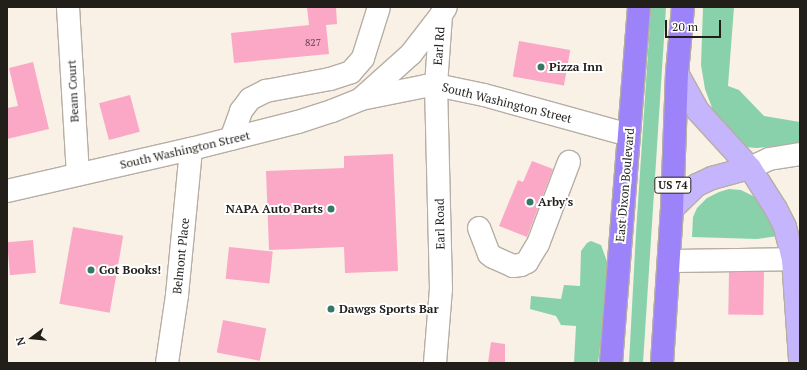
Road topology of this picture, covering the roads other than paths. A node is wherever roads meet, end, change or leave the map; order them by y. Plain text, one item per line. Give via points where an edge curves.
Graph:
1 (68, 7) edge
2 (379, 7) edge
3 (639, 7) edge
4 (683, 7) edge
5 (444, 11) edge
6 (677, 73) junction
7 (330, 80) junction
8 (436, 85) junction
9 (352, 103) junction
10 (629, 135) junction
11 (231, 139) junction
12 (191, 149) junction
13 (800, 154) edge
14 (569, 162) dead end
15 (750, 168) junction
16 (78, 174) junction
17 (7, 191) edge
18 (672, 209) junction
19 (479, 228) dead end
20 (793, 259) junction
21 (669, 261) junction
22 (800, 359) edge
23 (167, 363) edge
24 (435, 363) edge
25 (611, 363) edge
26 (662, 363) edge

1 - 16 street, Beam Court
2 - 7 street via 363,58 351,72
3 - 10 highway, East Dixon Boulevard
4 - 6 highway, US 74
5 - 8 street, Earl Rd
5 - 9 street, South Washington Street via 411,54
6 - 15 main road via 698,111
6 - 18 highway, US 74
7 - 9 street
7 - 11 street via 266,91 250,99 241,111
8 - 9 street, South Washington Street
8 - 10 street, South Washington Street via 484,95
8 - 24 street, Earl Road via 441,290
9 - 11 street, South Washington Street via 298,122
10 - 25 highway, East Dixon Boulevard
11 - 12 street, South Washington Street
12 - 16 street, South Washington Street
12 - 23 street, Belmont Place via 178,295
13 - 15 street via 769,159
14 - 19 street via 538,244 527,262 513,266 493,257 489,254
15 - 18 main road via 712,178 697,185
15 - 20 main road via 776,209
16 - 17 street, South Washington Street
18 - 21 highway, US 74
20 - 21 street
20 - 22 main road
21 - 26 highway, US 74

